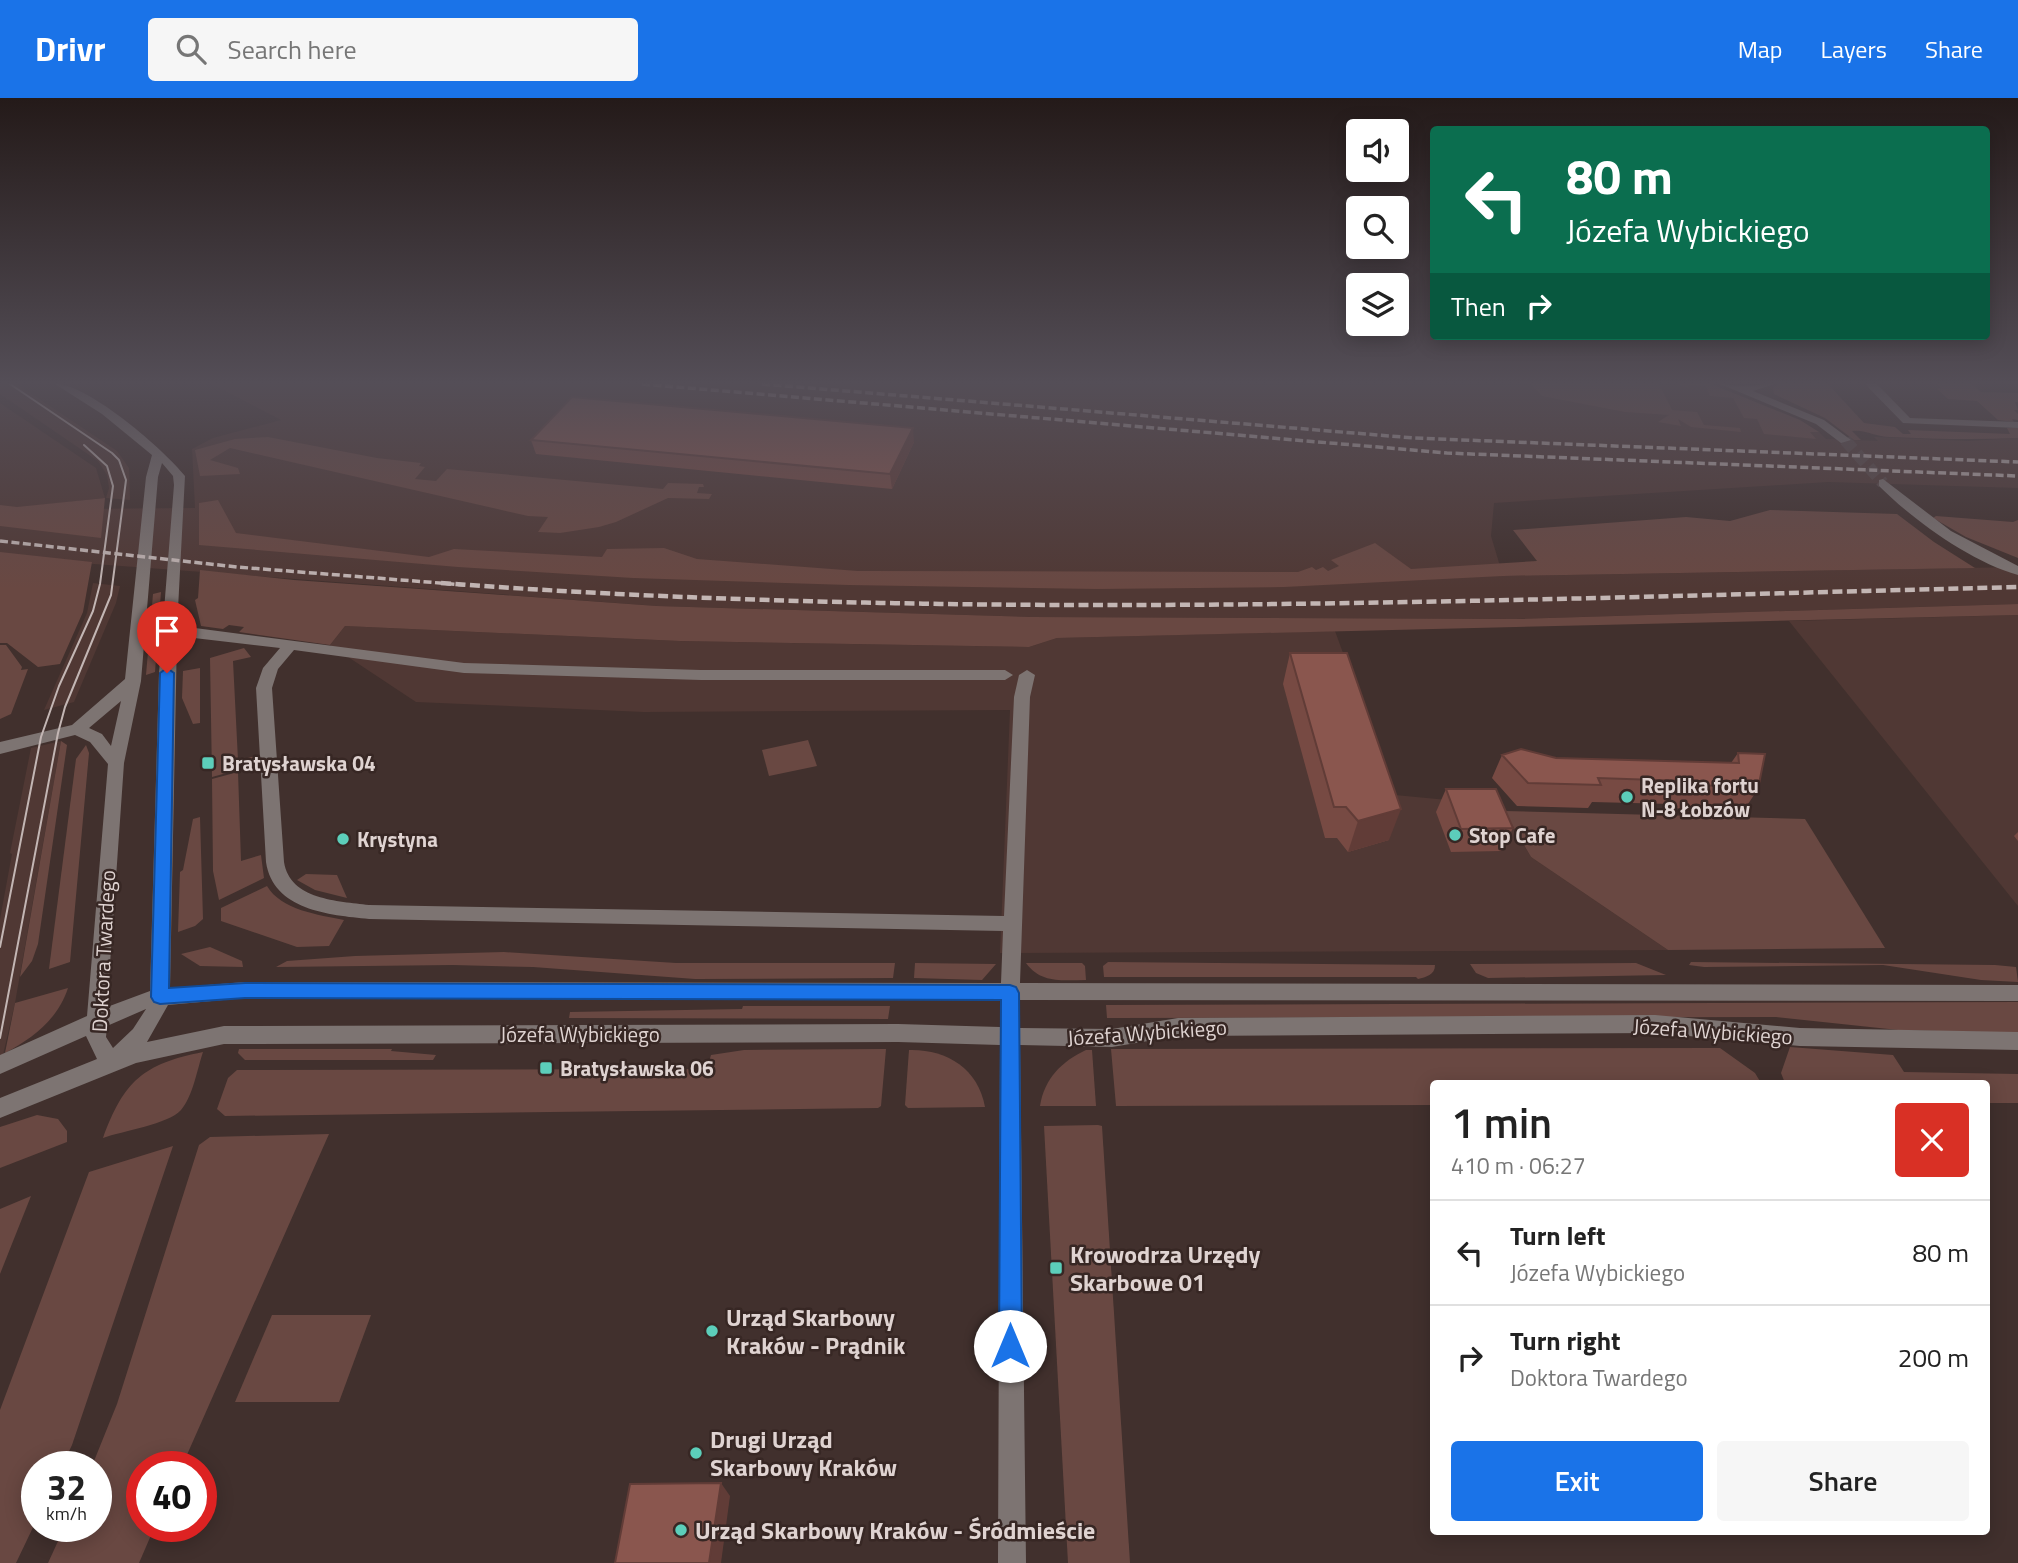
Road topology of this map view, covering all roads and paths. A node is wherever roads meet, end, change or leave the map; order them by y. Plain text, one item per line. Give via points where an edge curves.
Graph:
1 (155, 452) edge
2 (158, 455) junction
3 (1883, 483) tunnel mouth
4 (2018, 571) edge
5 (170, 632) junction
6 (289, 646) junction
7 (1005, 675) dead end
8 (1027, 676) dead end
9 (134, 681) junction
10 (76, 729) junction
11 (0, 748) edge
12 (116, 763) junction
13 (1013, 924) junction
14 (1010, 993) junction
15 (2018, 993) edge
16 (160, 997) junction
17 (96, 1021) junction
18 (1010, 1036) junction
19 (2018, 1041) edge
20 (111, 1063) junction
21 (0, 1065) edge
22 (0, 1108) edge
23 (1012, 1563) edge

1 - 2 street, Doktora Twardego
2 - 5 street, Doktora Twardego via 179,476
2 - 9 street, Doktora Twardego via 153,468
3 - 4 street via 1942,533
5 - 6 street
5 - 16 street, Doktora Twardego
6 - 7 street via 464,668 701,675
6 - 13 street via 267,677 264,700 278,877 304,898 369,912
8 - 13 street via 1022,697
9 - 10 street
9 - 12 street, Doktora Twardego
10 - 11 street
10 - 12 street via 96,738
12 - 17 street, Doktora Twardego
13 - 14 street
14 - 15 street, Józefa Wybickiego
14 - 16 street, Józefa Wybickiego via 245,990
14 - 18 street
16 - 17 street, Józefa Wybickiego
16 - 20 street, Doktora Twardego via 155,1017 140,1038
17 - 20 street, Doktora Twardego via 96,1038
17 - 21 street, Józefa Wybickiego
18 - 19 street, Józefa Wybickiego via 1112,1038 1178,1027 1655,1024 1800,1037
18 - 20 street, Józefa Wybickiego via 223,1035 149,1048
18 - 23 street
20 - 22 street, Józefa Wybickiego

